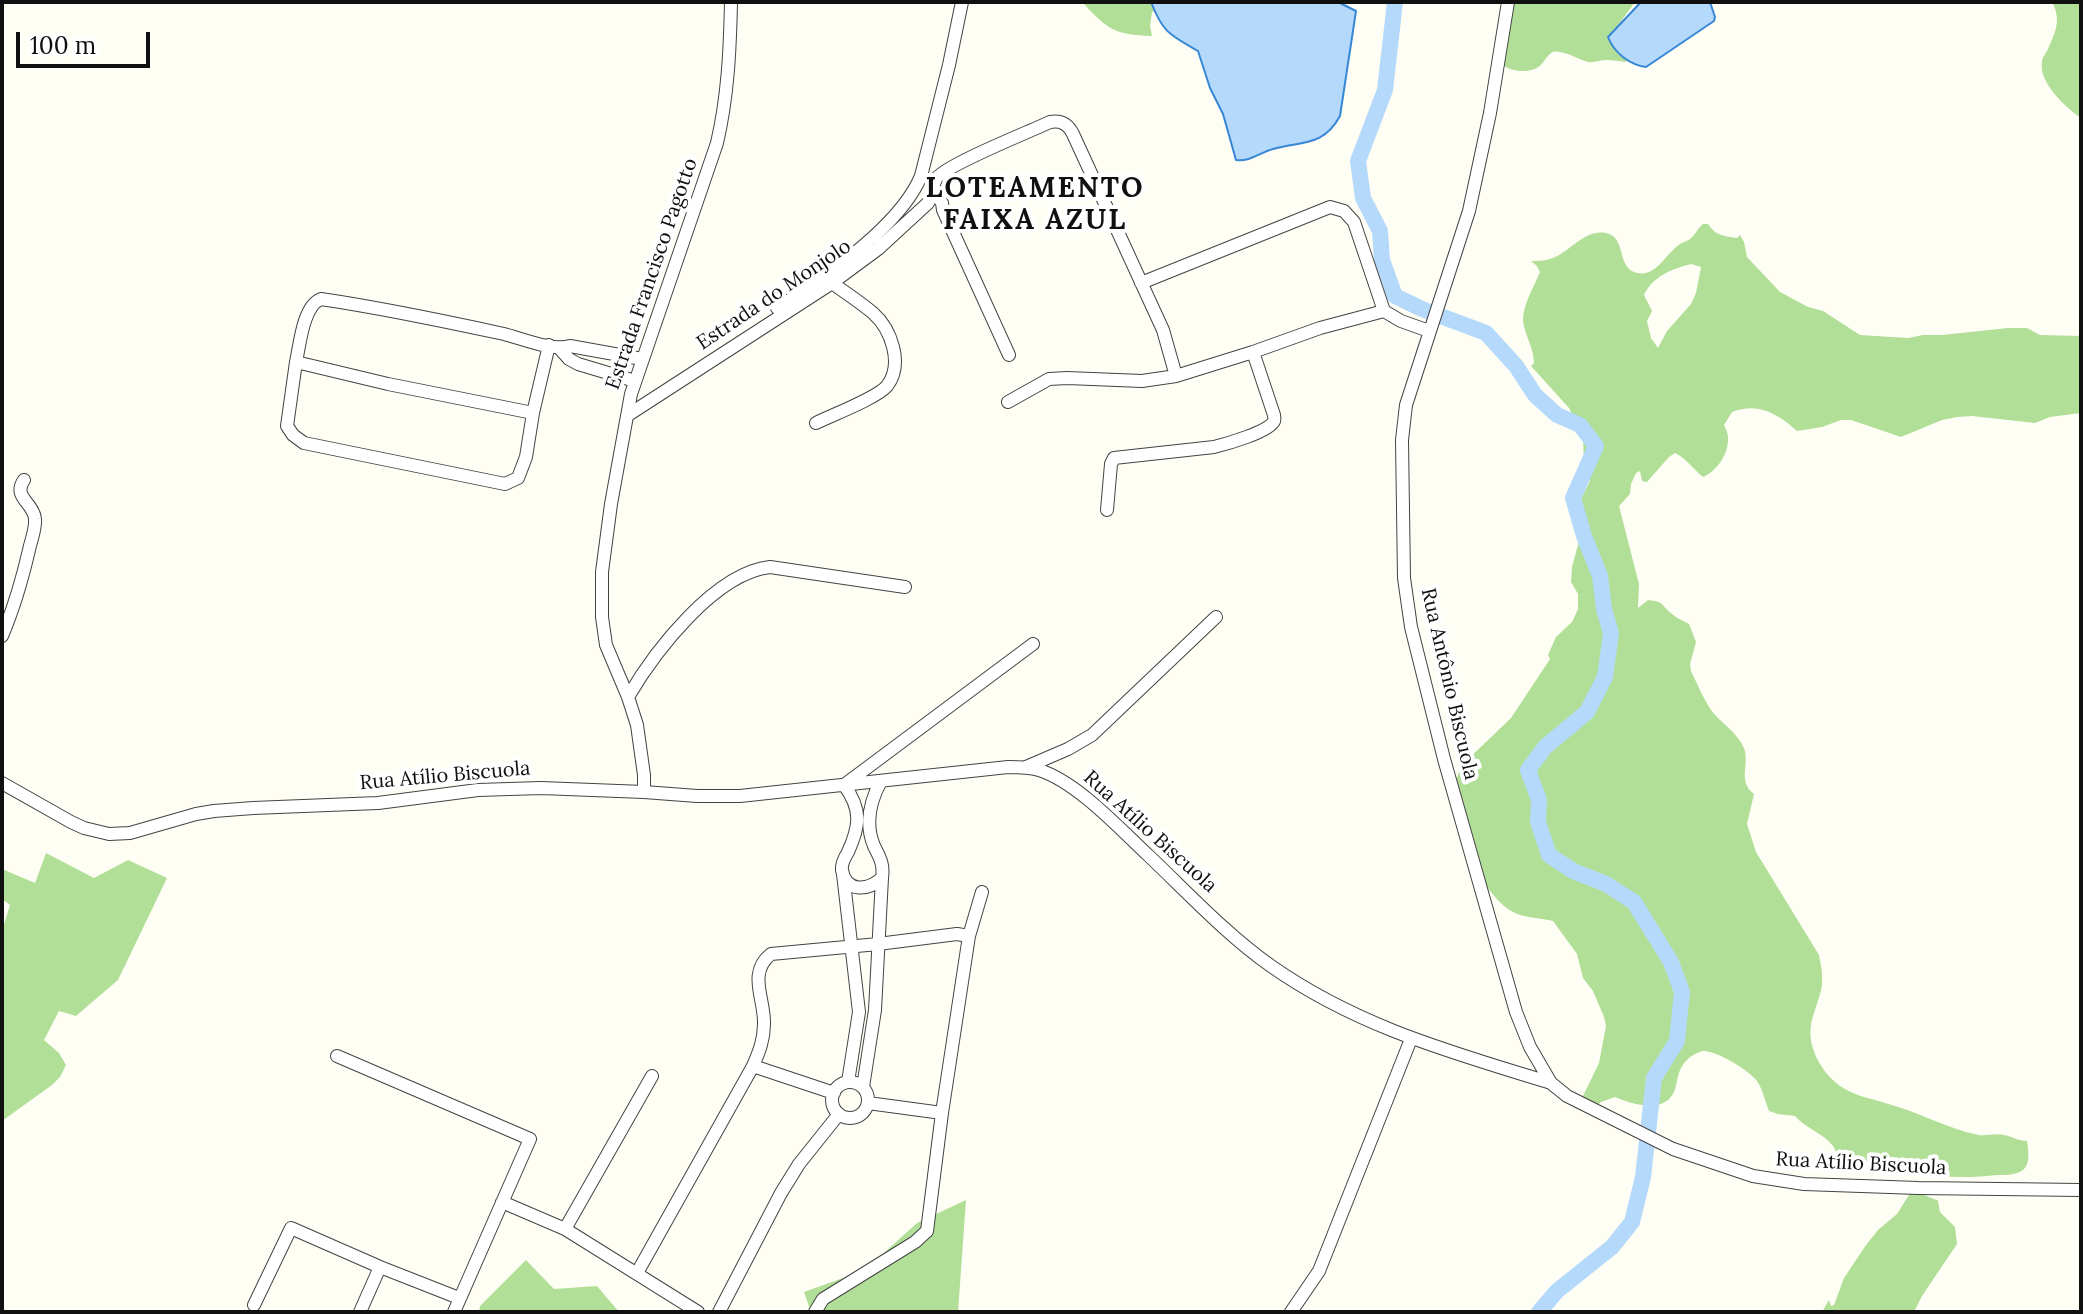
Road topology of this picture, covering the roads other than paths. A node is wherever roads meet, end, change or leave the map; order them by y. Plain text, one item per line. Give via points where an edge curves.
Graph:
1 (731, 2) edge
2 (962, 2) edge
3 (1508, 2) edge
4 (931, 196) junction
5 (832, 283) junction
6 (1141, 283) junction
7 (1384, 311) junction
8 (1430, 327) junction
9 (555, 347) junction
10 (1253, 352) junction
11 (1009, 355) dead end
12 (642, 359) junction
13 (296, 362) junction
14 (1176, 376) junction
15 (635, 381) junction
16 (631, 394) junction
17 (1008, 402) dead end
18 (533, 413) junction
19 (628, 415) junction
20 (816, 423) dead end
21 (24, 480) dead end
22 (1107, 510) dead end
23 (905, 587) dead end
24 (1216, 617) dead end
25 (2, 636) edge
26 (1033, 644) dead end
27 (628, 697) junction
28 (1026, 767) junction
29 (881, 781) junction
30 (2, 783) edge
31 (844, 785) junction
32 (644, 792) junction
33 (842, 871) junction
34 (882, 878) junction
35 (982, 892) dead end
36 (969, 936) junction
37 (878, 944) junction
38 (851, 947) junction
39 (1411, 1039) junction
40 (337, 1056) dead end
41 (753, 1066) junction
42 (652, 1076) dead end
43 (848, 1082) junction
44 (1551, 1083) junction
45 (863, 1087) junction
46 (834, 1093) junction
47 (868, 1103) junction
48 (942, 1113) junction
49 (839, 1114) junction
50 (2081, 1190) edge
51 (502, 1202) junction
52 (565, 1229) junction
53 (380, 1267) junction
54 (637, 1273) junction
55 (459, 1298) junction
56 (254, 1305) dead end
57 (360, 1312) edge
58 (454, 1312) edge
59 (698, 1312) edge
60 (719, 1312) edge
61 (815, 1312) edge
62 (1291, 1312) edge

1 - 12 street, Estrada Francisco Pagotto via 727,91 717,143
2 - 16 street via 921,176 902,209 798,295 646,396
3 - 8 street, Rua Antônio Biscuola via 1469,211
4 - 5 street, Estrada do Monjolo via 878,249
4 - 6 street, Estrada do Monjolo via 934,182 949,168 1050,122 1061,122 1070,129
4 - 11 street via 942,203
5 - 19 street, Estrada do Monjolo
5 - 20 street via 883,325 896,368 877,394
6 - 7 street via 1323,208 1338,208 1354,222
6 - 14 street via 1163,330
7 - 8 street
7 - 10 street
8 - 44 street, Rua Antônio Biscuola via 1406,405 1402,440 1404,578 1411,627 1516,1012
9 - 12 street
9 - 13 street via 321,299 309,309
9 - 15 street via 578,364
9 - 18 street
10 - 14 street
10 - 22 street via 1274,415 1268,428 1214,447 1112,460
12 - 15 street, Estrada Francisco Pagotto
13 - 18 street
13 - 18 street via 287,426 304,443 505,484 518,478
14 - 17 street via 1142,381 1049,379
15 - 16 street, Estrada Francisco Pagotto
16 - 19 street, Estrada Francisco Pagotto
19 - 27 street, Estrada Francisco Pagotto via 602,572 602,617 606,645
21 - 25 street via 20,493 35,522
23 - 27 street via 755,569 713,594 666,641
24 - 28 street via 1092,735
26 - 31 street
27 - 32 street, Estrada Francisco Pagotto via 637,725
28 - 29 street, Rua Atílio Biscuola
28 - 39 street, Rua Atílio Biscuola via 1066,783 1269,964 1340,1008
29 - 31 street, Rua Atílio Biscuola
29 - 34 street via 872,799 869,829
30 - 32 street, Rua Atílio Biscuola via 71,822 109,834 214,811 378,803 478,790
31 - 32 street, Rua Atílio Biscuola via 740,796
31 - 33 street via 857,810 857,828
33 - 34 street via 855,887 865,888
33 - 38 street
34 - 37 street
35 - 36 street
36 - 37 street
36 - 48 street
37 - 38 street
37 - 45 street
38 - 41 street via 771,954 762,961 758,973 765,1023
38 - 43 street via 859,1012
39 - 44 street, Rua Atílio Biscuola
39 - 62 street via 1319,1271
40 - 51 street via 530,1139
41 - 46 street
41 - 54 street
42 - 52 street
43 - 45 street
43 - 46 street
44 - 50 street, Rua Atílio Biscuola via 1673,1149 1778,1181
45 - 47 street
46 - 49 street
47 - 48 street
47 - 49 street via 857,1116
48 - 61 street via 927,1231 823,1299
49 - 60 street via 781,1193
51 - 52 street
51 - 55 street
52 - 54 street
53 - 55 street
53 - 56 street via 291,1228
53 - 57 street
54 - 59 street
55 - 58 street

